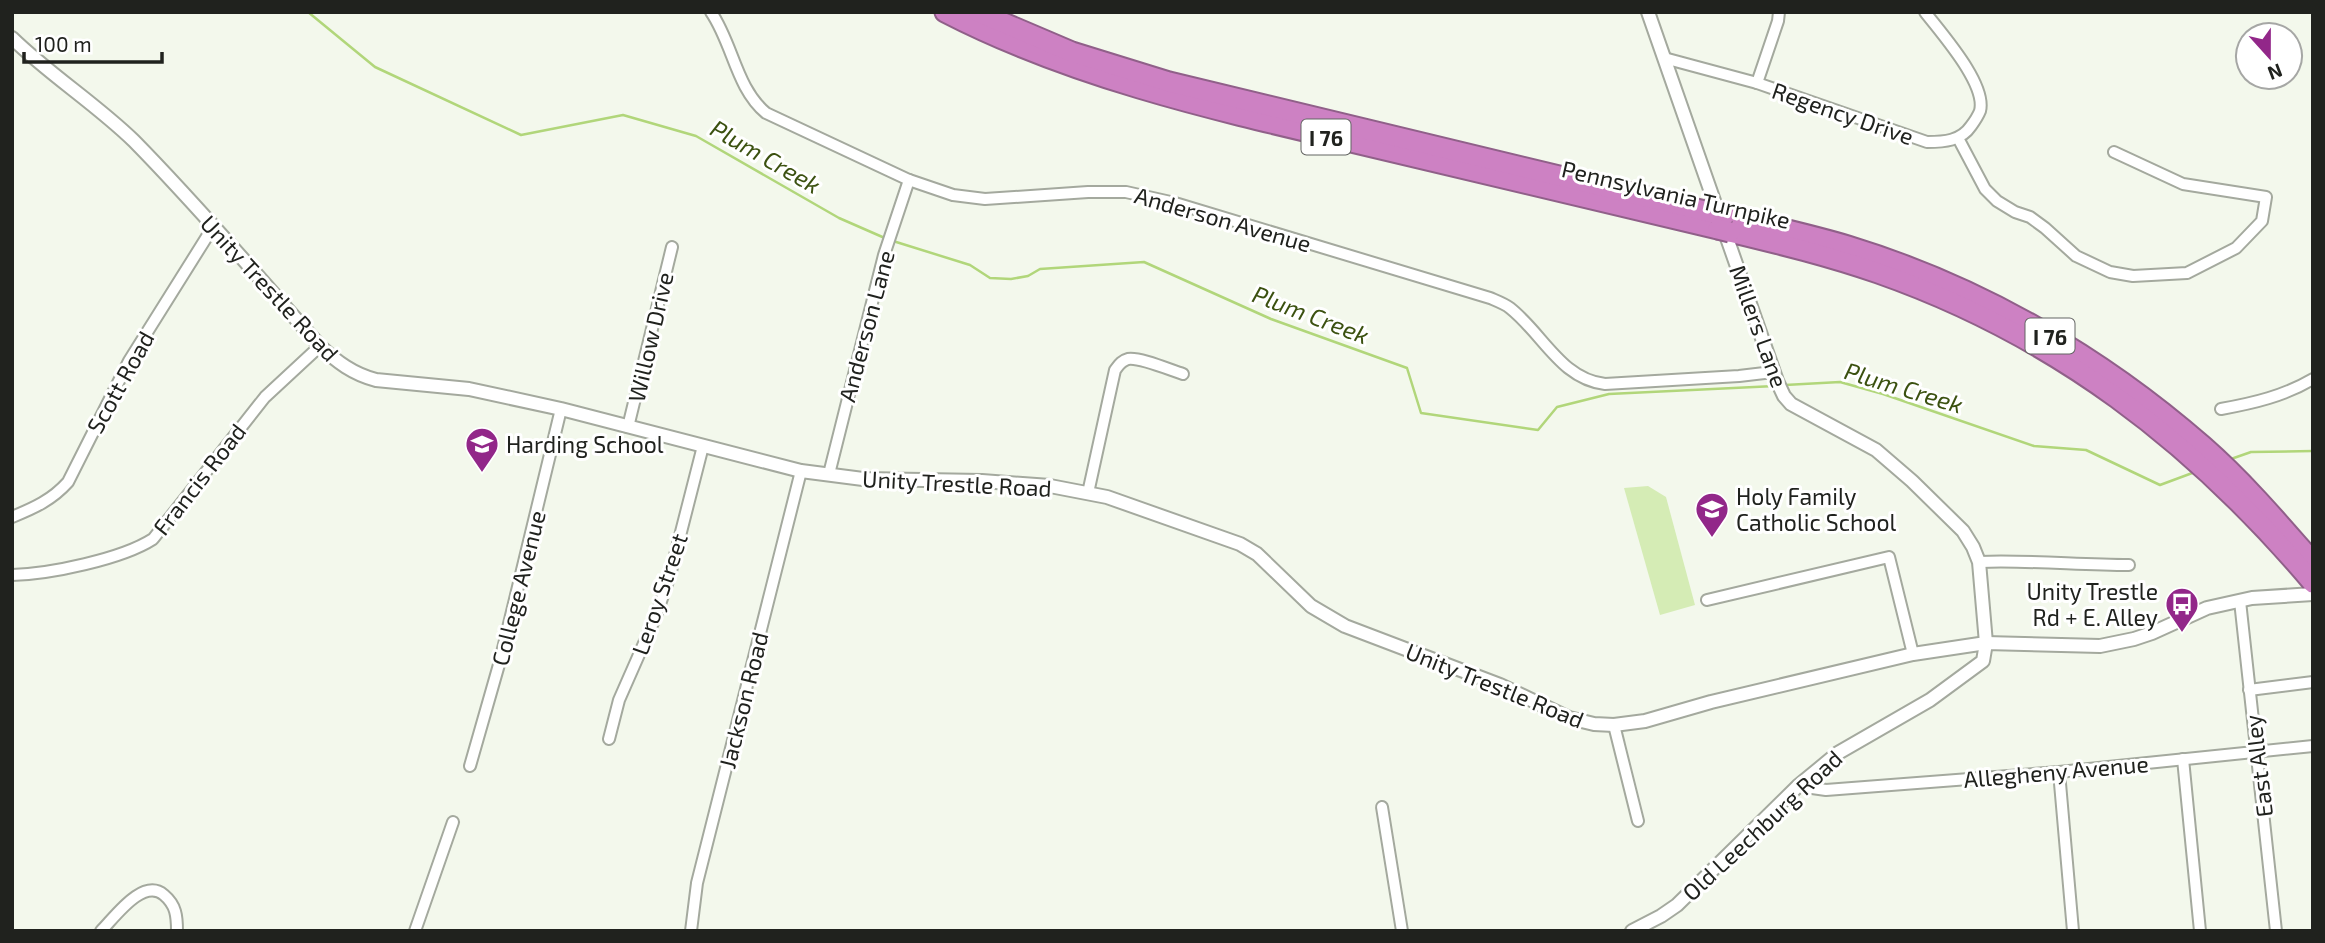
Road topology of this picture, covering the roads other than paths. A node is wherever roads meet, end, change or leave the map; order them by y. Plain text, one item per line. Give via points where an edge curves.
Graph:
1 (711, 12) edge
2 (945, 12) edge
3 (978, 12) edge
4 (1648, 12) edge
5 (1780, 12) edge
6 (1925, 12) edge
7 (12, 38) edge
8 (1664, 58) junction
9 (1758, 83) junction
10 (1958, 138) junction
11 (2114, 152) dead end
12 (909, 180) junction
13 (1722, 222) junction
14 (212, 227) junction
15 (671, 247) dead end
16 (320, 346) junction
17 (1183, 374) dead end
18 (2313, 379) edge
19 (1777, 381) junction
20 (561, 409) junction
21 (2221, 409) dead end
22 (628, 427) junction
23 (703, 446) junction
24 (801, 471) junction
25 (829, 474) junction
26 (1088, 493) junction
27 (12, 517) edge
28 (1979, 562) junction
29 (2313, 562) edge
30 (2129, 565) dead end
31 (12, 575) edge
32 (2313, 583) edge
33 (2313, 594) edge
34 (1707, 600) dead end
35 (2240, 601) junction
36 (1986, 643) junction
37 (1913, 654) junction
38 (2313, 682) edge
39 (2249, 690) junction
40 (1614, 725) junction
41 (609, 739) dead end
42 (2313, 746) edge
43 (2257, 750) junction
44 (2183, 759) junction
45 (470, 766) dead end
46 (2059, 772) junction
47 (1798, 786) junction
48 (1382, 807) dead end
49 (1638, 821) dead end
50 (453, 822) dead end
51 (102, 931) edge
52 (177, 931) edge
53 (415, 931) edge
54 (691, 931) edge
55 (1402, 931) edge
56 (1632, 931) edge
57 (2073, 931) edge
58 (2200, 931) edge
59 (2276, 931) edge

1 - 12 street, Anderson Avenue via 747,93 766,113
2 - 13 highway, Pennsylvania Turnpike / I 76 via 1112,82 1268,123
3 - 13 highway, Pennsylvania Turnpike / I 76 via 1072,52 1156,79
4 - 8 street, Millers Lane
5 - 9 street
6 - 10 street via 1978,91 1980,111
7 - 14 street, Unity Trestle Road via 133,140
8 - 9 street, Regency Drive
8 - 19 street, Millers Lane
9 - 10 street, Regency Drive via 1927,142
10 - 11 street via 1985,189 1997,201 2045,228 2076,256 2110,272 2133,276 2187,273 2236,248 2262,221 2266,197 2183,184
12 - 19 street, Anderson Avenue via 953,195 985,199 1126,192 1175,203 1490,298 1510,308 1573,373 1593,382 1739,376
12 - 25 street, Anderson Lane via 884,255
13 - 29 highway, Pennsylvania Turnpike / I 76 via 1850,247 1956,287 2026,322 2093,362 2187,433 2249,490
13 - 32 highway, Pennsylvania Turnpike / I 76 via 1928,293 2074,367 2202,465
14 - 16 street, Unity Trestle Road
14 - 27 street, Scott Road via 129,361 68,482 57,495
15 - 22 street, Willow Drive
16 - 20 street, Unity Trestle Road via 361,377 469,389
16 - 31 street, Francis Road via 265,397 153,539 127,553 57,570
17 - 26 street via 1133,359 1123,360 1115,370
18 - 21 street via 2264,401
19 - 28 street, Millers Lane via 1796,407 1866,443 1912,481 1963,531
20 - 22 street, Unity Trestle Road
20 - 45 street, College Avenue
22 - 23 street, Unity Trestle Road
23 - 24 street, Unity Trestle Road
23 - 41 street, Leroy Street via 670,575
24 - 25 street, Unity Trestle Road
24 - 54 street, Jackson Road via 697,883
25 - 26 street, Unity Trestle Road via 982,481
26 - 40 street, Unity Trestle Road via 1240,544 1257,554 1311,606 1345,626 1500,685 1569,718
28 - 30 street
28 - 36 street, Millers Lane
33 - 35 street, Unity Trestle Road
34 - 37 street via 1889,557
35 - 36 street, Unity Trestle Road via 2207,608 2134,639 2100,646
35 - 39 street, East Alley
36 - 37 street, Unity Trestle Road
36 - 47 street, Old Leechburg Road via 1983,661 1975,668 1930,700 1852,743
37 - 40 street, Unity Trestle Road
38 - 39 street
39 - 43 street, East Alley
40 - 49 street
42 - 43 street, Allegheny Avenue
43 - 44 street, Allegheny Avenue
43 - 59 street, East Alley
44 - 46 street, Allegheny Avenue
44 - 58 street
46 - 47 street, Allegheny Avenue via 1826,790
46 - 57 street
47 - 56 street, Old Leechburg Road via 1677,905
48 - 55 street
50 - 53 street
51 - 52 street via 135,896 150,890 161,892 173,903

